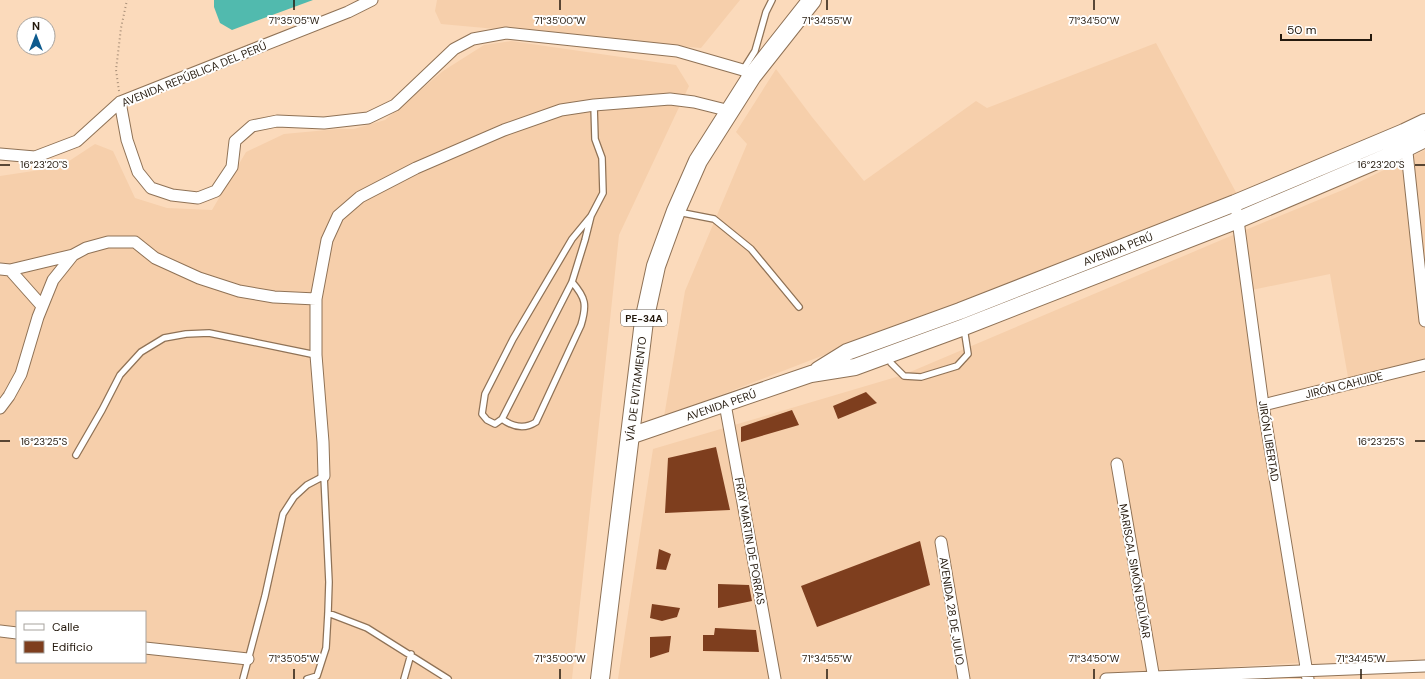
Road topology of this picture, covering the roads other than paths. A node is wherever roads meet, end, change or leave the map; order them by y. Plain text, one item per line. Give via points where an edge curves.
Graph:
1 (372, 0) edge
2 (772, 0) edge
3 (812, 0) edge
4 (748, 73) junction
5 (120, 102) junction
6 (594, 105) junction
7 (730, 110) junction
8 (1425, 122) edge
9 (1404, 132) junction
10 (1425, 139) edge
11 (1407, 148) junction
12 (0, 154) edge
13 (1235, 203) junction
14 (676, 211) junction
15 (590, 216) junction
16 (1238, 220) junction
17 (73, 255) junction
18 (5, 270) edge
19 (572, 282) junction
20 (316, 299) junction
21 (42, 306) junction
22 (799, 307) dead end
23 (962, 319) junction
24 (1425, 321) edge
25 (887, 346) junction
26 (316, 355) junction
27 (1425, 365) edge
28 (725, 404) junction
29 (1262, 405) junction
30 (0, 408) edge
31 (502, 419) junction
32 (630, 436) junction
33 (76, 455) dead end
34 (1117, 464) dead end
35 (324, 476) junction
36 (941, 542) dead end
37 (328, 613) junction
38 (0, 631) edge
39 (16, 633) edge
40 (146, 648) edge
41 (411, 654) junction
42 (248, 659) junction
43 (1425, 666) edge
44 (1308, 675) edge
45 (317, 677) edge
46 (1154, 678) edge
47 (243, 679) edge
48 (307, 679) edge
49 (404, 679) edge
50 (448, 679) edge
51 (600, 679) edge
52 (775, 679) edge
53 (964, 679) edge
54 (1106, 679) edge

1 - 5 street, AVENIDA REPÚBLICA DEL PERÚ via 348,12
2 - 4 lane
3 - 4 highway, VÍA DE EVITAMIENTO / PE-34A
4 - 5 street via 677,51 506,34 474,39 454,49 394,105 368,118 324,123 278,122 252,126 235,141 232,168 216,191 198,198 172,195 151,188 138,172 127,140
4 - 7 highway, VÍA DE EVITAMIENTO / PE-34A
5 - 12 street, AVENIDA REPÚBLICA DEL PERÚ via 77,141 35,157
6 - 7 street via 670,99
6 - 15 lane via 595,139 602,158 603,193
6 - 20 street via 560,110 504,130 416,168 360,197 338,216 327,240
7 - 14 highway, VÍA DE EVITAMIENTO / PE-34A via 698,162
8 - 9 main road, AVENIDA PERÚ
9 - 11 street
9 - 13 main road, AVENIDA PERÚ
10 - 11 main road, AVENIDA PERÚ
11 - 16 main road, AVENIDA PERÚ
11 - 24 street
13 - 16 street, JIRÓN LIBERTAD
13 - 23 main road, AVENIDA PERÚ
14 - 22 lane via 714,219 751,249
14 - 32 highway, VÍA DE EVITAMIENTO / PE-34A via 656,266 644,321
15 - 19 lane
15 - 31 lane via 572,239 513,340 485,394 482,414 495,424
16 - 23 main road, AVENIDA PERÚ
16 - 29 street, JIRÓN LIBERTAD
17 - 18 street
17 - 20 street via 86,248 108,242 134,242 155,258 199,278 239,291 274,298
17 - 21 street via 53,280
18 - 21 street
19 - 31 lane
19 - 31 lane via 585,300 586,311 582,325 536,422 530,426 514,426
20 - 26 street
21 - 30 street via 21,374
23 - 25 main road, AVENIDA PERÚ
23 - 25 lane via 968,354 957,366 921,377 904,376 891,363
25 - 28 main road, AVENIDA PERÚ via 847,352 810,374
26 - 33 lane via 209,333 164,338 141,352 120,376
26 - 35 street
27 - 29 street, JIRÓN CAHUIDE
28 - 32 main road, AVENIDA PERÚ
28 - 52 street, FRAY MARTIN DE PORRAS
29 - 44 street, JIRÓN LIBERTAD
32 - 51 highway, VÍA DE EVITAMIENTO / PE-34A
34 - 46 street, MARISCAL SIMÓN BOLÍVAR
35 - 37 lane
35 - 42 lane via 307,485 294,497 283,514
36 - 53 street, AVENIDA 28 DE JULIO
37 - 41 lane via 367,628
37 - 45 lane via 326,648
38 - 39 street
40 - 42 street
41 - 49 lane
41 - 50 lane
42 - 47 lane
43 - 44 street
44 - 46 street
45 - 48 lane
46 - 54 street

